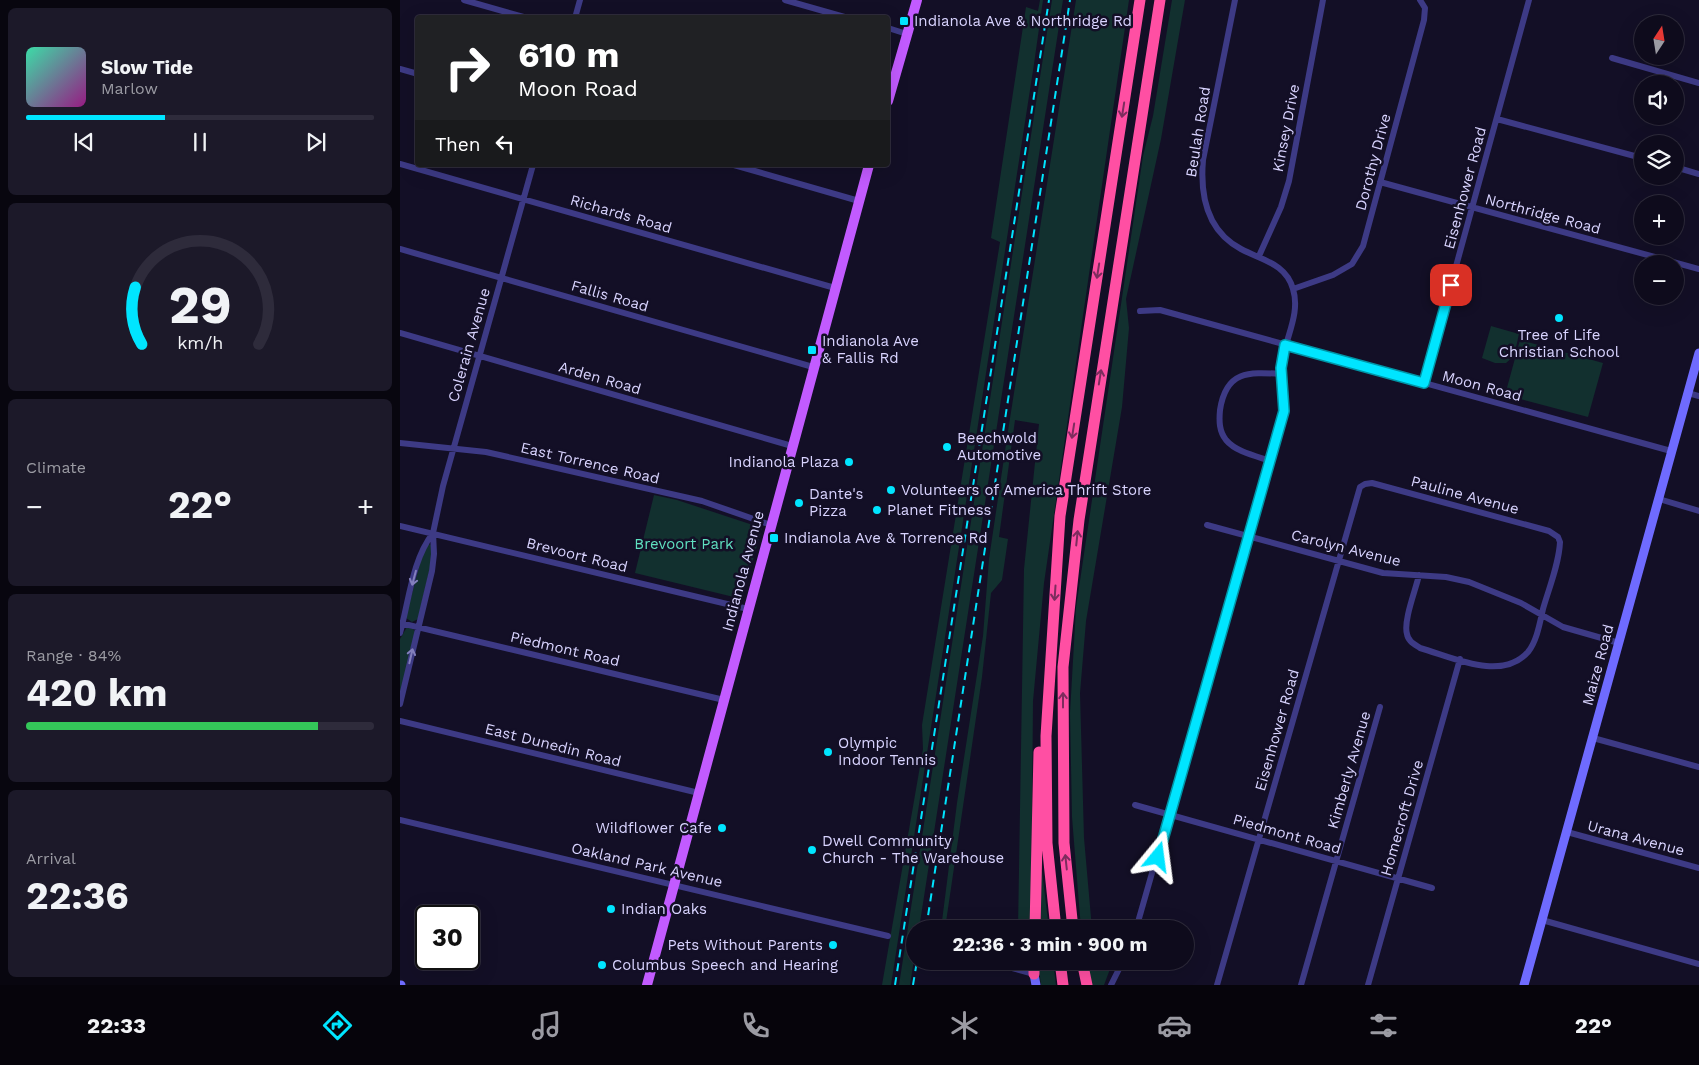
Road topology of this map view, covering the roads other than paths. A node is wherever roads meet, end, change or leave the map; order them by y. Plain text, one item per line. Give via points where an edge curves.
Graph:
1 (464, 0) edge
2 (580, 0) edge
3 (785, 0) edge
4 (917, 0) edge
5 (1134, 0) edge
6 (1140, 0) edge
7 (1160, 0) edge
8 (1164, 0) edge
9 (1235, 0) edge
10 (1323, 0) edge
11 (1529, 0) edge
12 (1421, 1) edge
13 (516, 15) edge
14 (576, 15) edge
15 (838, 15) edge
16 (890, 29) edge
17 (907, 34) junction
18 (1153, 38) junction
19 (1612, 58) dead end
20 (1131, 62) junction
21 (400, 69) edge
22 (415, 73) edge
23 (1699, 83) edge
24 (890, 94) edge
25 (1497, 118) junction
26 (1634, 156) edge
27 (400, 164) edge
28 (532, 167) edge
29 (741, 167) edge
30 (868, 167) edge
31 (1684, 170) edge
32 (1699, 174) edge
33 (1380, 182) junction
34 (524, 199) junction
35 (859, 201) junction
36 (1472, 207) junction
37 (400, 249) edge
38 (1260, 256) junction
39 (1699, 269) edge
40 (501, 278) junction
41 (835, 288) junction
42 (1293, 289) junction
43 (1140, 311) dead end
44 (400, 333) edge
45 (1286, 345) junction
46 (1699, 353) edge
47 (478, 356) junction
48 (813, 368) junction
49 (1282, 374) junction
50 (1424, 383) junction
51 (1688, 393) junction
52 (1699, 396) edge
53 (400, 443) edge
54 (792, 446) junction
55 (453, 447) junction
56 (1672, 451) junction
57 (1271, 461) junction
58 (1365, 484) joint
59 (1659, 499) junction
60 (1699, 511) edge
61 (1207, 524) dead end
62 (771, 525) junction
63 (400, 526) edge
64 (433, 533) junction
65 (1249, 536) junction
66 (1338, 561) junction
67 (1419, 575) junction
68 (748, 609) junction
69 (1542, 615) junction
70 (401, 623) edge
71 (418, 627) junction
72 (400, 633) edge
73 (1619, 643) junction
74 (1460, 659) junction
75 (1049, 676) junction
76 (724, 700) junction
77 (400, 704) edge
78 (1380, 706) dead end
79 (400, 721) edge
80 (1593, 738) junction
81 (1699, 767) edge
82 (699, 793) junction
83 (1135, 805) dead end
84 (1170, 815) junction
85 (400, 820) edge
86 (1567, 832) junction
87 (1259, 838) junction
88 (1337, 861) junction
89 (1699, 868) edge
90 (1398, 879) junction
91 (675, 885) junction
92 (1432, 888) dead end
93 (1035, 920) edge
94 (1055, 920) edge
95 (1072, 920) edge
96 (1139, 920) edge
97 (1542, 920) junction
98 (888, 936) dead end
99 (1699, 964) edge
100 (1010, 970) edge
101 (1061, 970) edge
102 (1077, 970) edge
103 (1084, 970) edge
104 (1118, 970) edge
105 (1035, 980) edge
106 (647, 985) edge
107 (1063, 985) edge
108 (1079, 985) edge
109 (1087, 985) edge
110 (1111, 985) edge
111 (1217, 985) edge
112 (1301, 985) edge
113 (1368, 985) edge
114 (1524, 985) edge

1 - 13 street
2 - 14 street
3 - 15 street
4 - 17 main road
5 - 20 highway
6 - 20 highway
7 - 18 highway
8 - 18 highway
9 - 38 street, Beulah Road via 1203,160 1202,184 1208,215 1215,226 1231,243
10 - 38 street, Kinsey Drive via 1289,181
11 - 25 street, Eisenhower Road
12 - 33 street, Dorothy Drive via 1425,8 1424,20
16 - 17 street
17 - 24 main road
95 -> 18 highway via 1064,844 1063,667 1079,520
19 - 23 street
20 -> 75 highway via 1060,516
21 - 22 street
25 - 26 street
25 - 36 street, Eisenhower Road
27 - 34 street, Richards Road
28 - 34 street, Colerain Avenue
29 - 35 street
30 - 35 main road, Indianola Avenue
31 - 32 street
33 - 36 street, Northridge Road
33 - 42 street, Dorothy Drive via 1363,246 1352,264 1333,275
34 - 40 street, Colerain Avenue
34 - 41 street, Richards Road
35 - 41 main road, Indianola Avenue
36 - 39 street, Northridge Road
36 - 50 street, Eisenhower Road
37 - 40 street, Fallis Road
38 - 42 street, Beulah Road via 1280,269
40 - 47 street, Colerain Avenue
40 - 48 street, Fallis Road
41 - 48 main road, Indianola Avenue
42 - 45 street via 1294,315
43 - 45 street, Moon Road via 1160,310
44 - 47 street, Arden Road
45 - 49 street
45 - 50 street, Moon Road
46 - 51 street, Maize Road
47 - 54 street, Arden Road
47 - 55 street, Colerain Avenue
48 - 54 main road, Indianola Avenue
49 - 57 street via 1284,411
49 - 57 street via 1242,375 1230,382 1222,399 1219,418 1220,430 1226,440 1235,447
50 - 56 street, Moon Road
51 - 52 street
51 - 56 street, Maize Road
53 - 55 street, East Torrence Road
54 - 62 main road, Indianola Avenue
55 - 62 street, East Torrence Road via 650,488 702,501
55 - 64 street, Colerain Avenue
56 - 59 street, Maize Road
57 - 65 street
58 - 66 street, Eisenhower Road via 1358,492
58 - 69 street, Pauline Avenue via 1381,485 1549,531 1558,537 1560,549
59 - 60 street
59 - 73 street, Maize Road
61 - 65 street, Carolyn Avenue
62 - 68 main road, Indianola Avenue
63 - 64 street, Brevoort Road
64 - 68 street, Brevoort Road
64 -> 70 street, Colerain Avenue via 420,556
64 - 71 street, Colerain Avenue via 432,571
65 - 66 street, Carolyn Avenue
65 - 84 street
66 - 67 street, Carolyn Avenue via 1383,573
66 - 87 street, Eisenhower Road
67 - 69 street, Carolyn Avenue via 1446,577 1490,589
67 - 74 street via 1406,634 1420,648
68 - 76 main road, Indianola Avenue
69 - 73 street, Carolyn Avenue via 1563,627
69 - 74 street via 1529,651 1515,663 1487,666
70 - 71 street, Piedmont Road
70 - 72 street, Colerain Avenue
71 - 76 street, Piedmont Road
77 -> 71 street, Colerain Avenue
73 - 80 street, Maize Road
74 - 90 street, Homecroft Drive
75 - 93 highway via 1042,701 1038,768
75 - 94 highway via 1047,843
76 - 82 main road, Indianola Avenue
78 - 88 street, Kimberly Avenue
79 - 82 street, East Dunedin Road
80 - 81 street
80 - 86 street, Maize Road
82 - 91 main road, Indianola Avenue
83 - 84 street, Piedmont Road
84 - 87 street, Piedmont Road
84 - 96 street
85 - 91 street, Oakland Park Avenue
86 - 89 street, Urana Avenue
86 - 97 street, Maize Road
87 - 88 street, Piedmont Road
87 - 111 street, Eisenhower Road
88 - 90 street, Piedmont Road
88 - 112 street, Kimberly Avenue
90 - 92 street, Piedmont Road
90 - 113 street, Homecroft Drive
91 - 98 street, Oakland Park Avenue
91 - 106 main road, Indianola Avenue
97 - 99 street
97 - 114 street, Maize Road
100 - 105 street
101 - 107 highway
102 - 108 highway
103 - 109 highway
104 - 110 street

